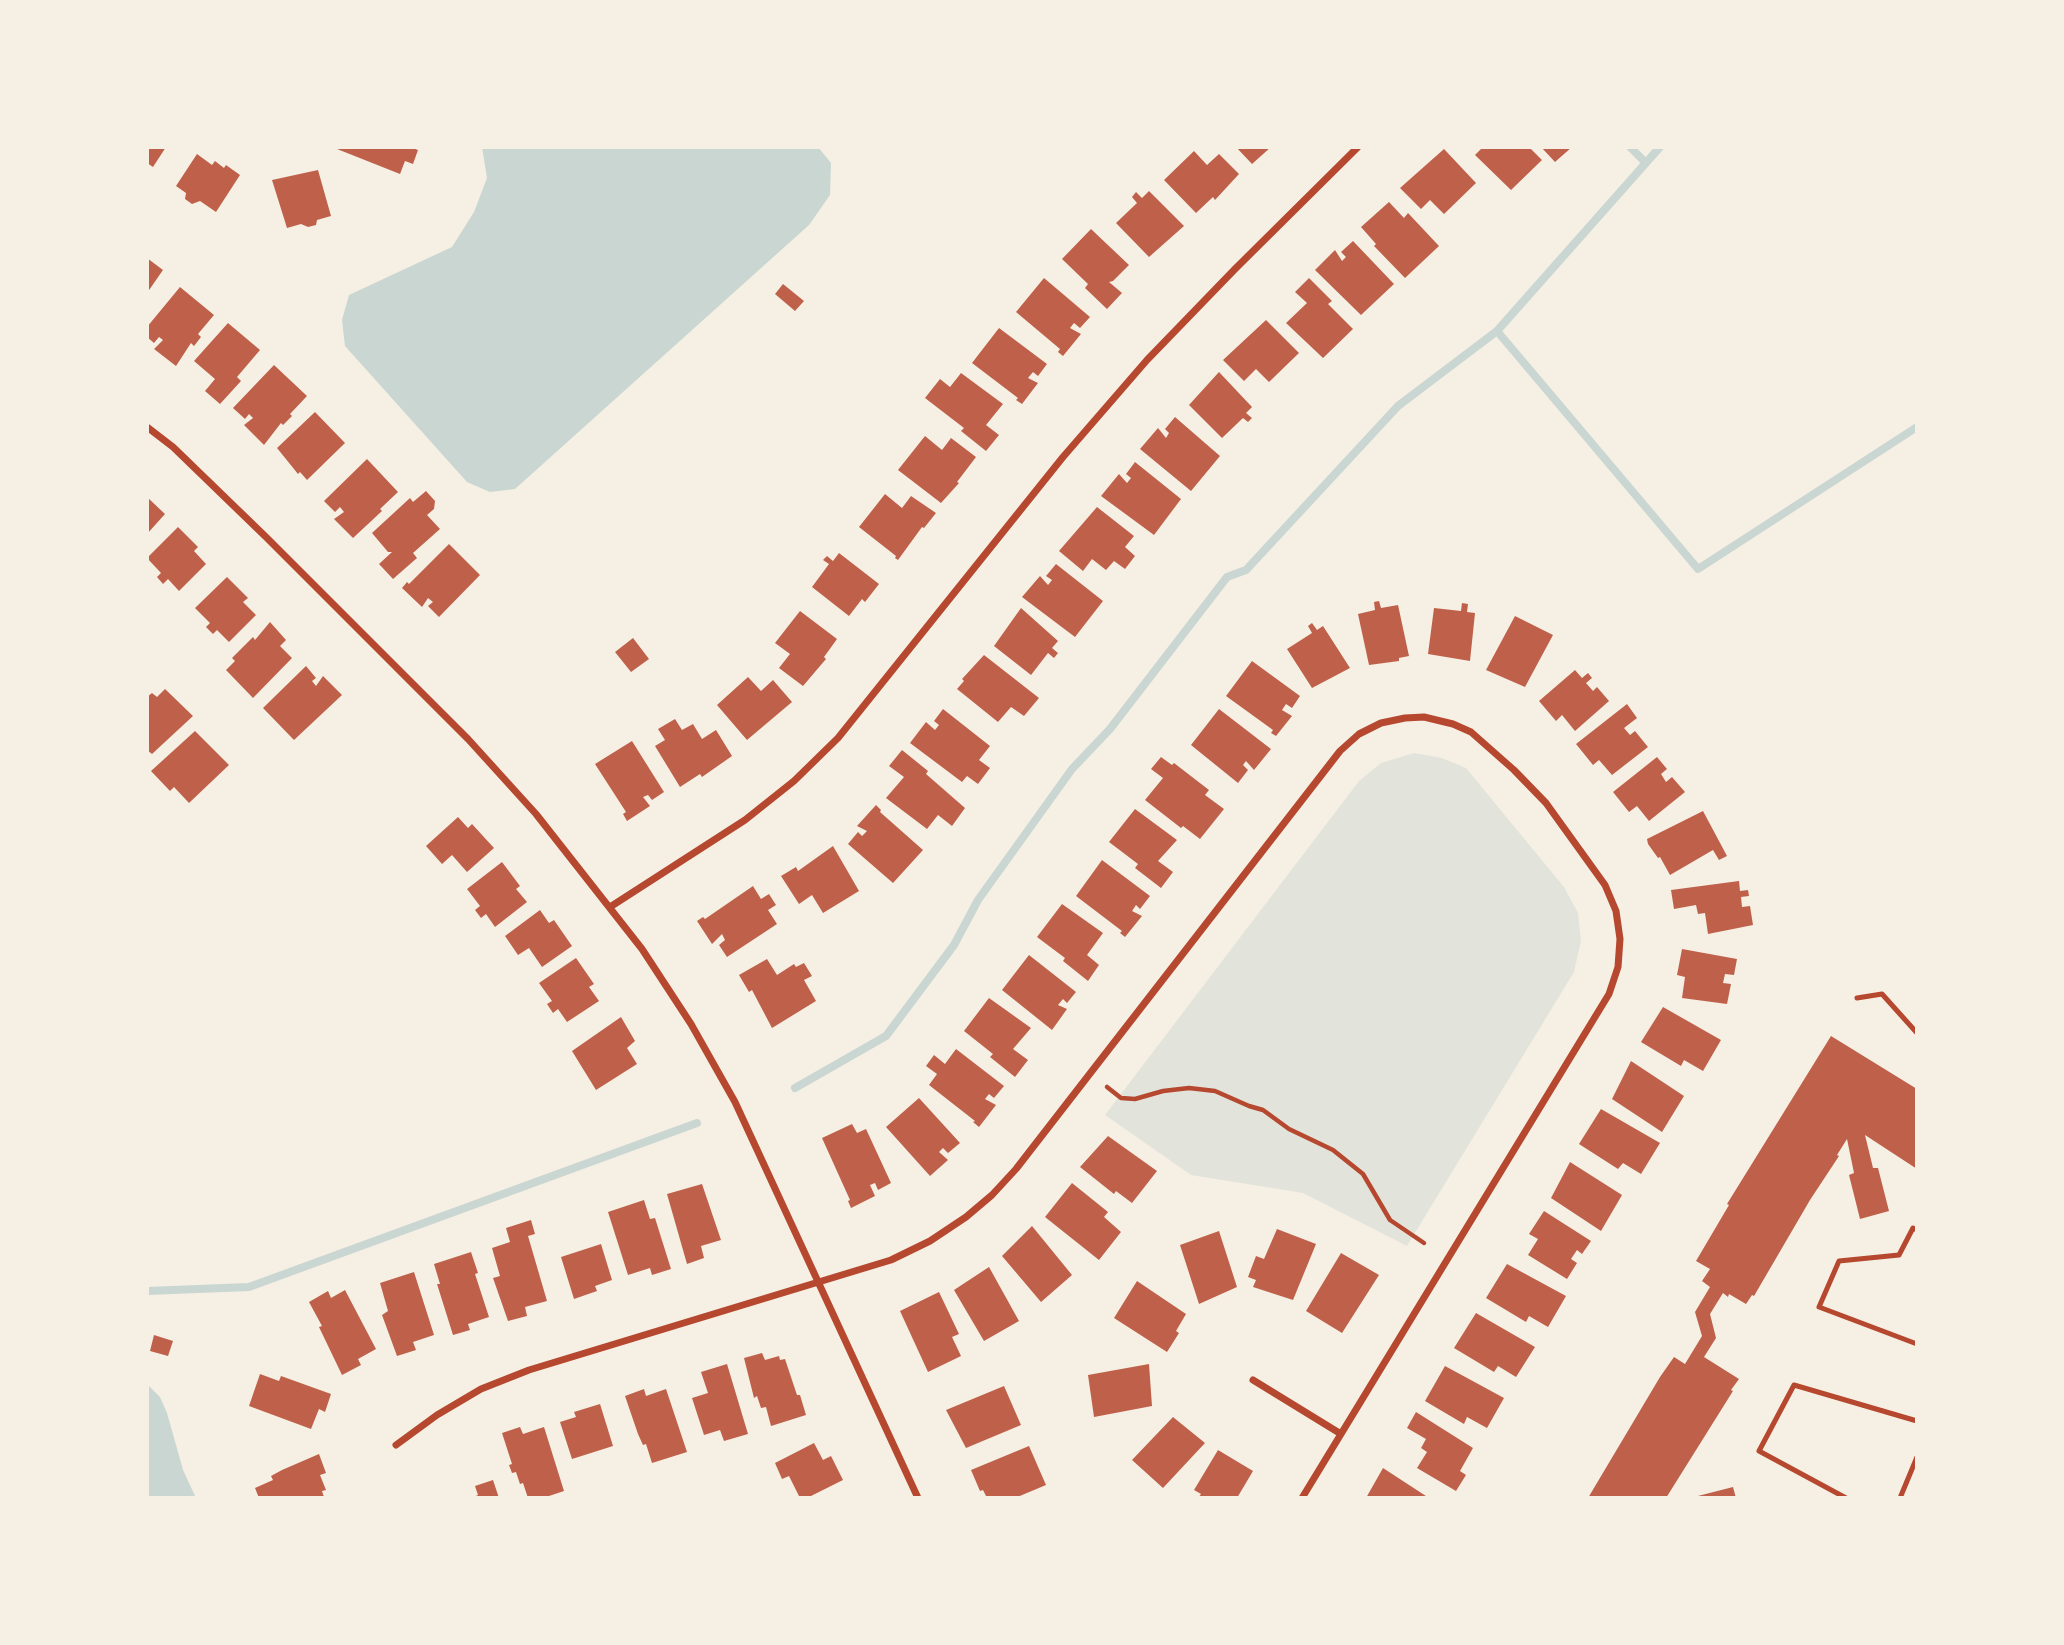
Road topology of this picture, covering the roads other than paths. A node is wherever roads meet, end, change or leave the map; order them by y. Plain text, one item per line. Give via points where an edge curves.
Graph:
1 (1359, 147) edge
2 (147, 427) edge
3 (610, 907) junction
4 (1857, 998) dead end
5 (1917, 1033) edge
6 (1917, 1230) edge
7 (820, 1283) junction
8 (1917, 1344) edge
9 (1253, 1380) dead end
10 (1917, 1421) edge
11 (1341, 1434) junction
12 (396, 1445) dead end
13 (1917, 1457) edge
14 (918, 1498) edge
15 (1302, 1498) edge
16 (1846, 1498) edge
17 (1900, 1498) edge

1 - 3 street via 1147,360 1054,467 838,738 745,820
2 - 3 street via 267,538 468,739 536,814
3 - 7 street via 691,1024 735,1102
4 - 5 lane via 1882,994
6 - 8 lane via 1913,1228 1899,1255 1839,1261 1819,1307
7 - 11 street via 891,1260 930,1241 992,1195 1340,751 1359,734 1405,718 1453,724 1471,732 1546,803 1605,885 1616,911 1618,967 1609,994
7 - 12 street via 529,1370 481,1389
7 - 14 street
9 - 11 street
10 - 16 lane via 1794,1385 1759,1451
11 - 15 street
13 - 17 lane

